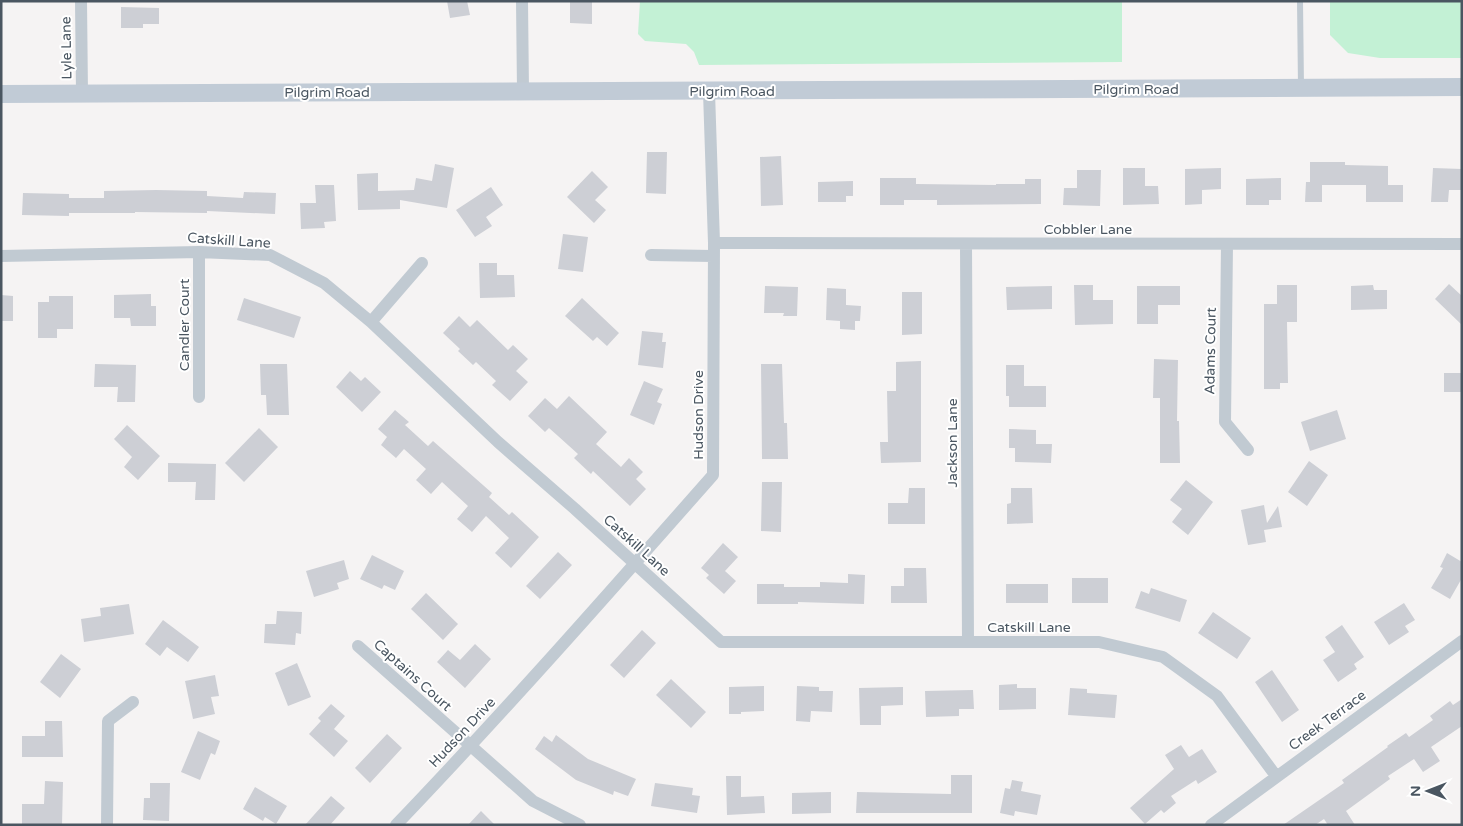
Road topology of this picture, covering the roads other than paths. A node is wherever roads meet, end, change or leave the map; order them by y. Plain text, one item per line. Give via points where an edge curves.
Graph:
1 (81, 1) edge
2 (522, 1) edge
3 (1300, 1) edge
4 (1462, 87) edge
5 (1301, 88) junction
6 (523, 91) junction
7 (709, 92) junction
8 (1, 94) edge
9 (82, 94) junction
10 (966, 244) junction
11 (1226, 244) junction
12 (1462, 244) edge
13 (714, 249) junction
14 (199, 252) junction
15 (651, 254) dead end
16 (1, 256) edge
17 (422, 263) dead end
18 (371, 322) junction
19 (199, 397) dead end
20 (1248, 450) dead end
21 (635, 564) junction
22 (1462, 641) edge
23 (968, 642) junction
24 (358, 646) dead end
25 (133, 702) dead end
26 (470, 747) junction
27 (1276, 776) junction
28 (107, 825) edge
29 (396, 825) edge
30 (580, 825) edge
31 (1211, 825) edge

1 - 9 street, Lyle Lane
2 - 6 street
3 - 5 lane
4 - 5 street, Pilgrim Road
5 - 7 street, Pilgrim Road
6 - 7 street, Pilgrim Road
6 - 9 street, Pilgrim Road
7 - 13 street, Hudson Drive
8 - 9 street, Pilgrim Road
10 - 11 street, Cobbler Lane
10 - 13 street, Cobbler Lane
10 - 23 street, Jackson Lane
11 - 12 street, Cobbler Lane
11 - 20 street, Adams Court via 1225,422
13 - 15 street, Cobbler Lane
13 - 21 street, Hudson Drive via 713,475
14 - 16 street, Catskill Lane
14 - 18 street, Catskill Lane via 270,255 324,283
14 - 19 street, Candler Court
17 - 18 street
18 - 21 street, Catskill Lane via 498,442
21 - 23 street, Catskill Lane via 721,642
21 - 26 street, Hudson Drive
22 - 27 street, Creek Terrace
23 - 27 street, Catskill Lane via 1099,642 1164,657 1217,696
24 - 26 street, Captains Court
25 - 28 street via 108,721
26 - 29 street, Hudson Drive
26 - 30 street, Captains Court via 533,801
27 - 31 street, Creek Terrace

